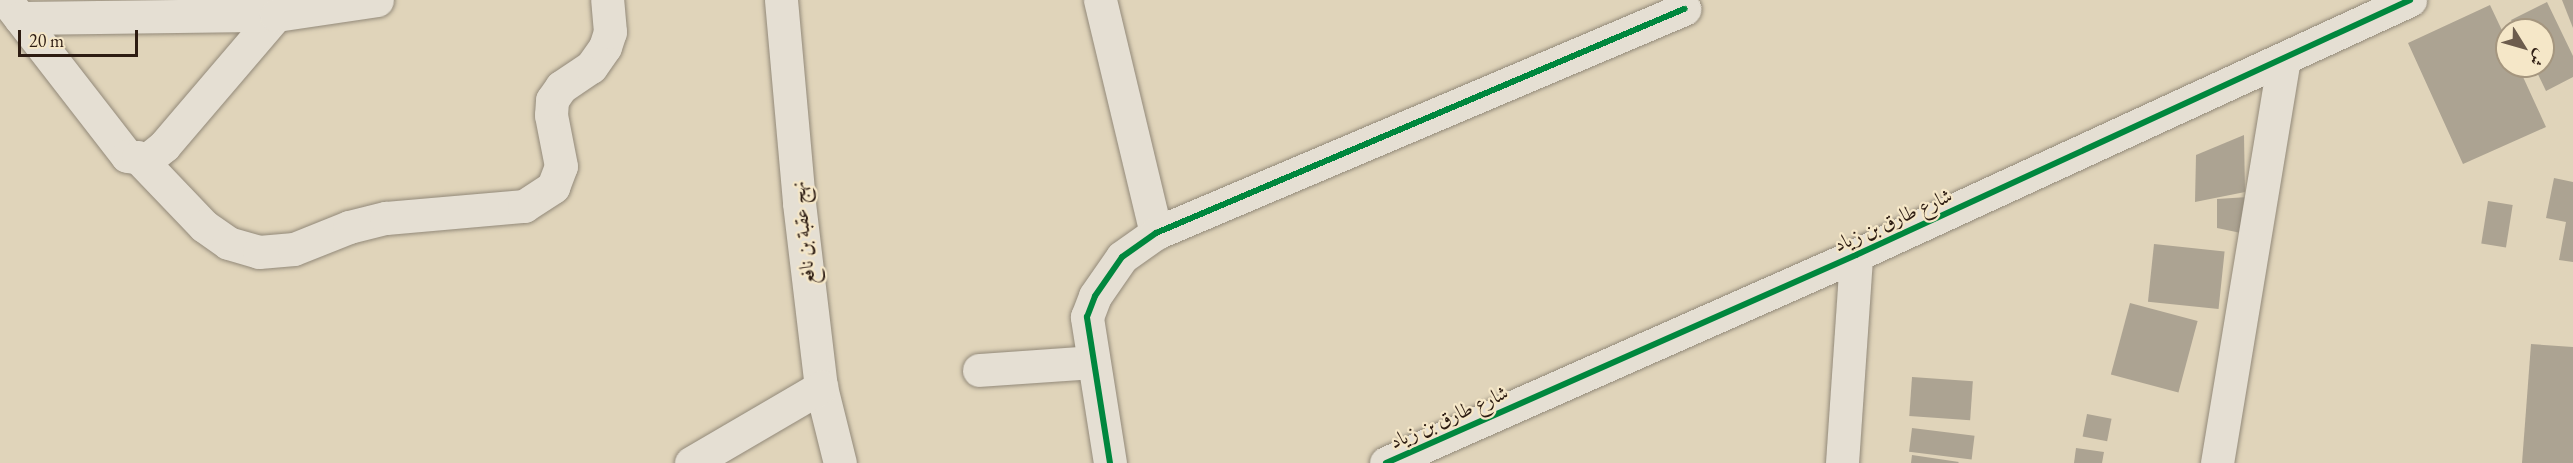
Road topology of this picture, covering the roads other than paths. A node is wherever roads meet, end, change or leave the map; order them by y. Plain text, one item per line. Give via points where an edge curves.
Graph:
1 (377, 0) edge
2 (607, 0) edge
3 (781, 0) edge
4 (1100, 0) edge
5 (2392, 4) edge
6 (278, 7) edge
7 (13, 9) edge
8 (1684, 9) dead end
9 (2284, 60) junction
10 (138, 157) junction
11 (1156, 233) junction
12 (1856, 255) junction
13 (1092, 362) junction
14 (979, 370) dead end
15 (821, 387) junction
16 (691, 463) edge
17 (840, 463) edge
18 (1110, 463) edge
19 (1386, 463) edge
20 (1842, 463) edge
21 (2217, 463) edge

1 - 6 street
2 - 10 street via 610,32 604,47 591,67 561,87 552,100 550,115 561,166 553,187 524,206 386,218 349,227 294,249 259,252 228,243 204,226
3 - 15 street, نهج عقبة بن نافع
4 - 11 street
5 - 9 street, شارع طارق بن زياد
6 - 7 street
6 - 10 street via 164,146 148,159
7 - 10 street via 127,156
8 - 11 street
9 - 12 street, شارع طارق بن زياد
9 - 21 street
11 - 13 street via 1122,257 1095,296 1087,317
12 - 19 street, شارع طارق بن زياد
12 - 20 street
13 - 14 street
13 - 18 street
15 - 16 street
15 - 17 street, نهج عقبة بن نافع

